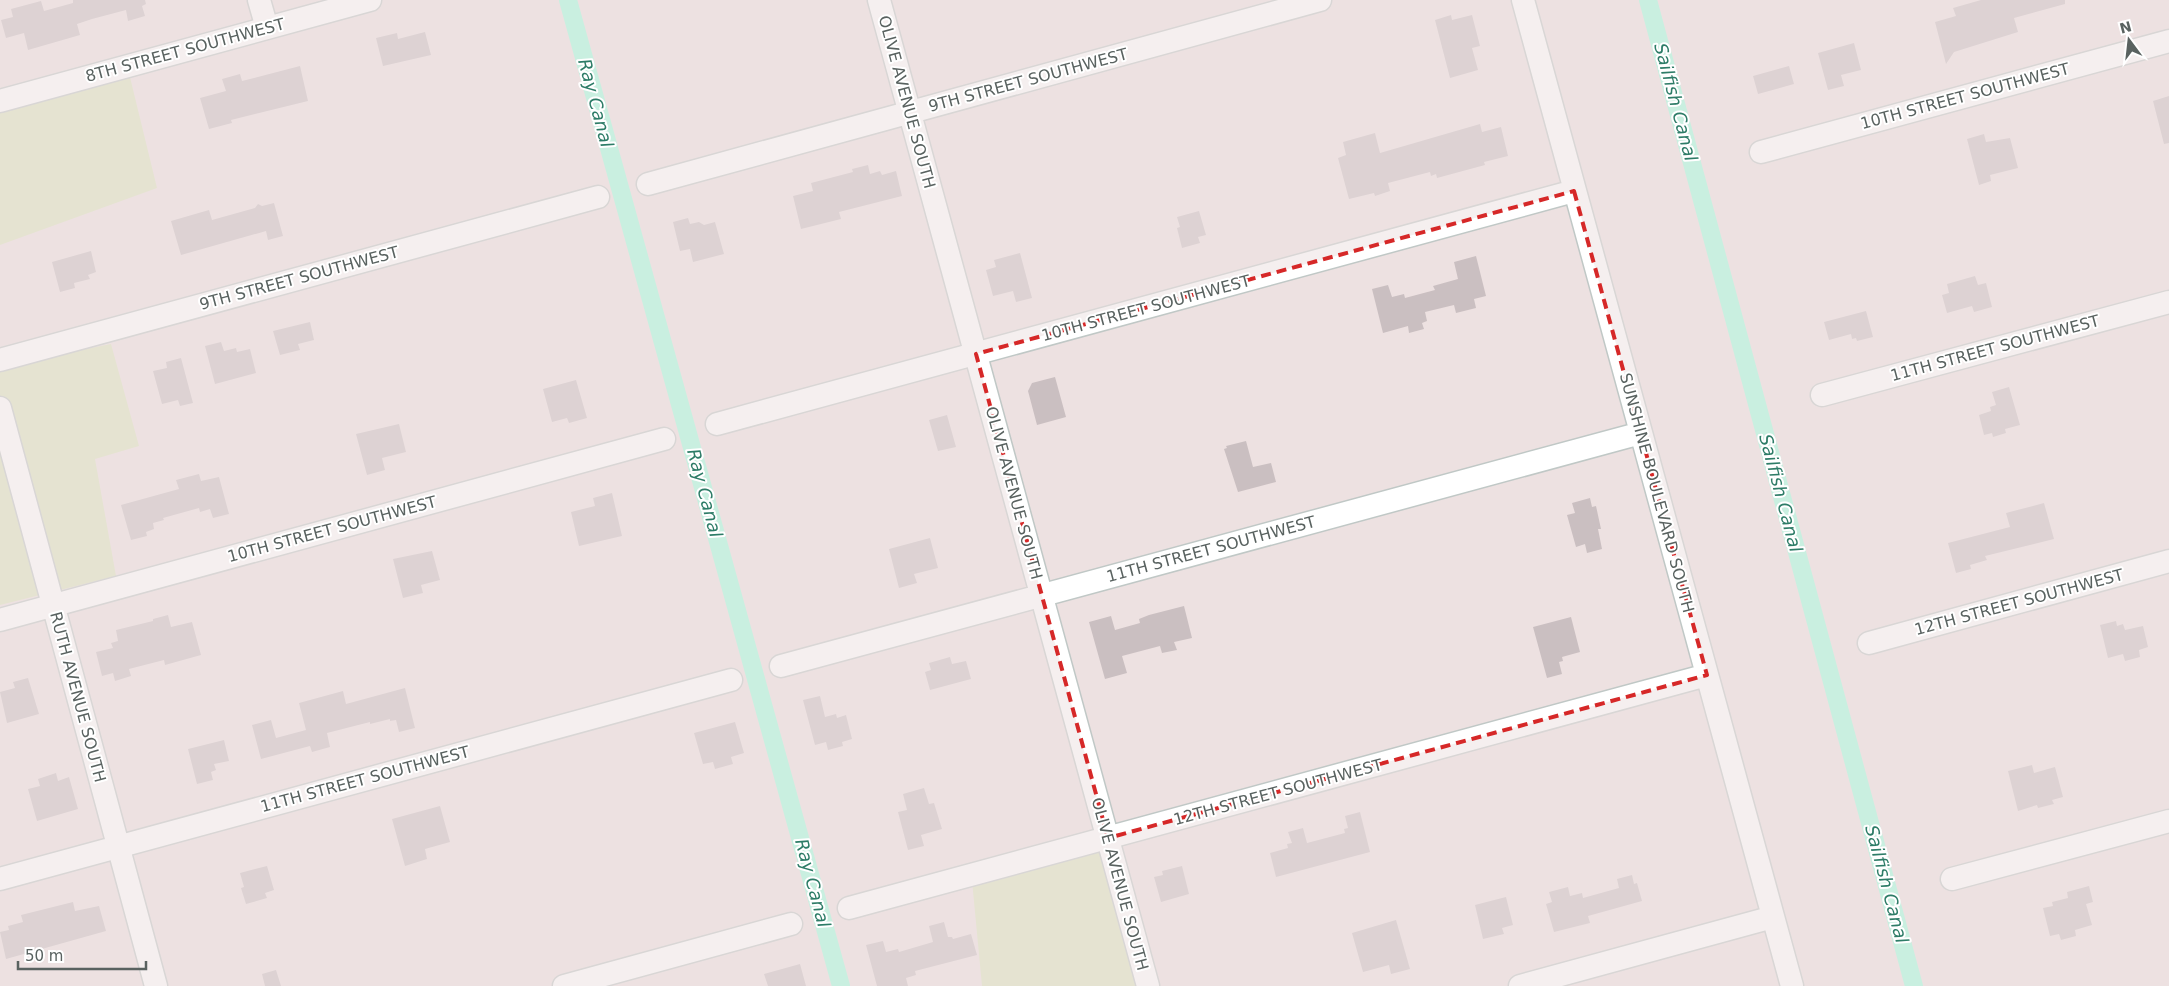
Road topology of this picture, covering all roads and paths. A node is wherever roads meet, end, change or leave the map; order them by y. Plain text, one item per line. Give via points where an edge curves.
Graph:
1 (259, 0) edge
2 (370, 0) edge
3 (879, 0) edge
4 (1320, 0) edge
5 (1523, 0) edge
6 (266, 28) junction
7 (2169, 41) edge
8 (0, 101) edge
9 (910, 112) junction
10 (1761, 152) dead end
11 (648, 184) dead end
12 (1574, 191) junction
13 (598, 197) dead end
14 (2169, 302) edge
15 (976, 354) junction
16 (0, 360) edge
17 (1822, 395) dead end
18 (0, 408) edge
19 (717, 424) dead end
20 (1641, 433) junction
21 (664, 439) dead end
22 (2169, 561) edge
23 (1042, 595) junction
24 (53, 605) junction
25 (0, 620) edge
26 (1869, 643) dead end
27 (781, 666) dead end
28 (1707, 675) junction
29 (731, 680) dead end
30 (2169, 821) edge
31 (1108, 838) junction
32 (119, 846) junction
33 (0, 879) edge
34 (1952, 879) dead end
35 (849, 908) dead end
36 (1773, 918) junction
37 (791, 924) dead end
38 (156, 986) edge
39 (564, 986) edge
40 (1148, 986) edge
41 (1520, 986) edge
42 (1792, 986) edge

1 - 6 street
2 - 6 street, 8TH STREET SOUTHWEST
3 - 9 street, OLIVE AVENUE SOUTH
4 - 9 street, 9TH STREET SOUTHWEST
5 - 12 street, SUNSHINE BOULEVARD SOUTH
6 - 8 street, 8TH STREET SOUTHWEST
7 - 10 street, 10TH STREET SOUTHWEST
9 - 11 street, 9TH STREET SOUTHWEST
9 - 15 street, OLIVE AVENUE SOUTH
12 - 15 street, 10TH STREET SOUTHWEST
12 - 20 street, SUNSHINE BOULEVARD SOUTH
13 - 16 street, 9TH STREET SOUTHWEST
14 - 17 street, 11TH STREET SOUTHWEST
15 - 19 street, 10TH STREET SOUTHWEST
15 - 23 street, OLIVE AVENUE SOUTH
18 - 24 street, RUTH AVENUE SOUTH
20 - 23 street, 11TH STREET SOUTHWEST
20 - 28 street, SUNSHINE BOULEVARD SOUTH
21 - 24 street, 10TH STREET SOUTHWEST
22 - 26 street, 12TH STREET SOUTHWEST
23 - 27 street, 11TH STREET SOUTHWEST
23 - 31 street, OLIVE AVENUE SOUTH
24 - 25 street, 10TH STREET SOUTHWEST
24 - 32 street, RUTH AVENUE SOUTH
28 - 31 street, 12TH STREET SOUTHWEST
28 - 36 street, SUNSHINE BOULEVARD SOUTH
29 - 32 street, 11TH STREET SOUTHWEST
30 - 34 street
31 - 35 street, 12TH STREET SOUTHWEST
31 - 40 street, OLIVE AVENUE SOUTH
32 - 33 street, 11TH STREET SOUTHWEST
32 - 38 street, RUTH AVENUE SOUTH
36 - 41 street
36 - 42 street, SUNSHINE BOULEVARD SOUTH
37 - 39 street

